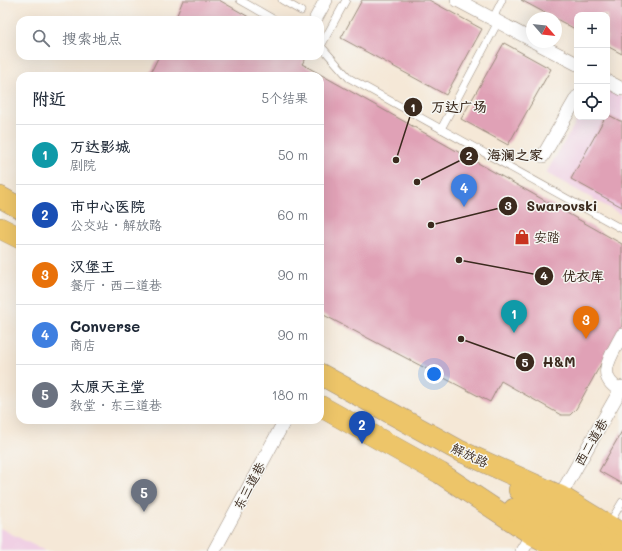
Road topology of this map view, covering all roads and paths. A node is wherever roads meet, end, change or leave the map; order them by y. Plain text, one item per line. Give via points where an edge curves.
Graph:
1 (240, 0) edge
2 (282, 0) edge
3 (326, 0) edge
4 (346, 0) edge
5 (457, 0) edge
6 (469, 0) edge
7 (502, 0) edge
8 (301, 10) dead end
9 (268, 16) edge
10 (317, 16) edge
11 (497, 18) junction
12 (526, 31) edge
13 (526, 36) edge
14 (324, 40) edge
15 (546, 48) edge
16 (557, 48) edge
17 (324, 49) edge
18 (574, 57) edge
19 (574, 62) edge
20 (610, 77) edge
21 (610, 83) edge
22 (622, 83) edge
23 (622, 89) edge
24 (574, 102) edge
25 (441, 129) junction
26 (543, 156) dead end
27 (0, 197) edge
28 (16, 206) edge
29 (0, 228) edge
30 (622, 229) edge
31 (16, 236) edge
32 (622, 336) edge
33 (324, 376) edge
34 (621, 389) edge
35 (324, 408) edge
36 (283, 424) edge
37 (622, 502) edge
38 (539, 529) edge
39 (615, 530) edge
40 (622, 550) edge
41 (214, 551) edge
42 (563, 551) edge
43 (593, 551) edge

1 - 9 lane
2 - 8 lane
3 - 10 street
4 - 14 lane
5 - 11 street
6 - 11 street
7 - 11 lane
11 - 12 street
11 - 13 street
11 - 25 lane
15 - 19 street
16 - 18 street
17 - 25 lane via 349,78
20 - 22 street
21 - 23 street
24 - 26 street
25 - 30 lane
27 - 28 main road
29 - 31 main road
32 - 34 street via 606,368 608,381 612,386
33 - 38 main road, 解放路 via 458,450
34 - 38 street, 西二道巷
35 - 38 main road, 解放路
36 - 41 street, 东三道巷
37 - 39 lane
38 - 39 main road, 解放路
38 - 40 main road, 解放路
38 - 42 main road, 解放路
38 - 43 main road, 解放路

